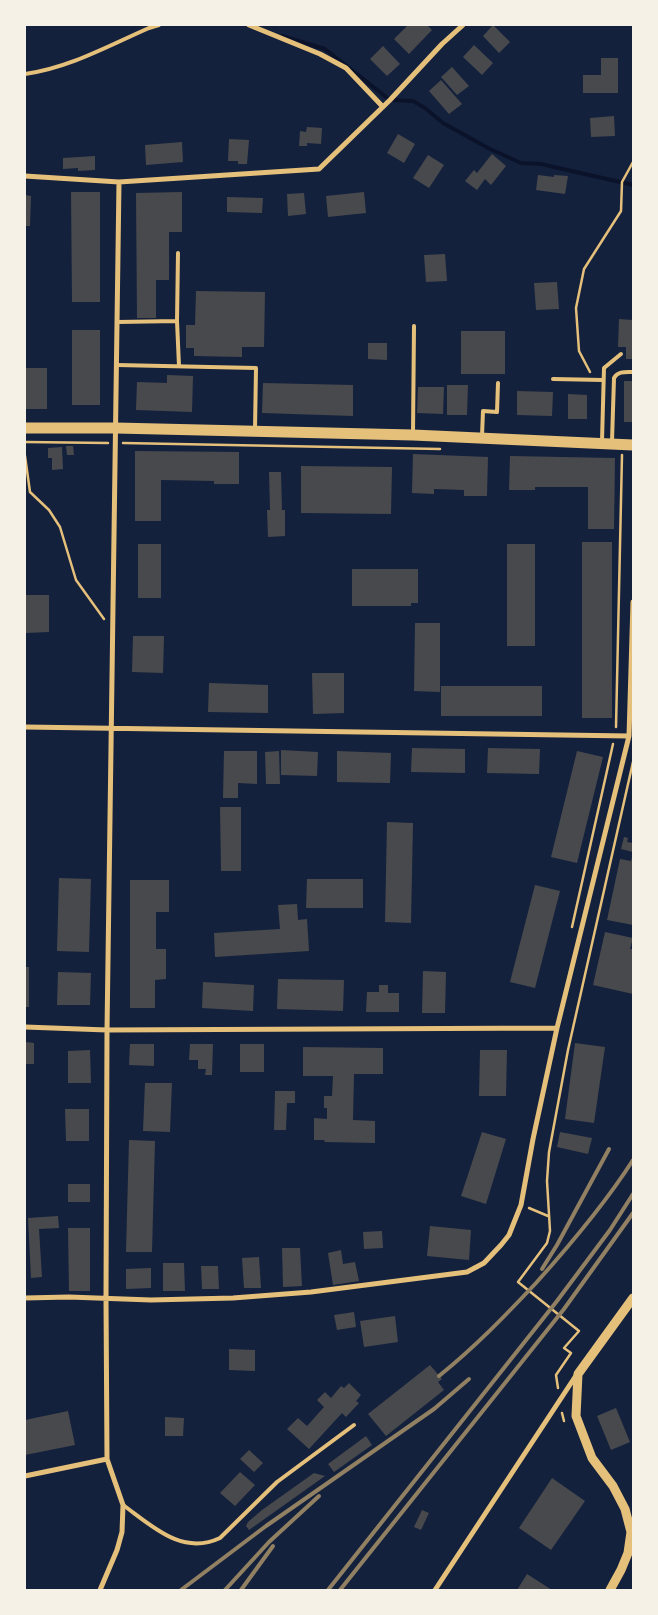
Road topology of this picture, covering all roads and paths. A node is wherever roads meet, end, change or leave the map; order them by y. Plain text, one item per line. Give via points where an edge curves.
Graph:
1 (159, 25) edge
2 (249, 25) edge
3 (463, 25) edge
4 (25, 74) edge
5 (383, 107) junction
6 (633, 162) edge
7 (25, 176) edge
8 (119, 182) junction
9 (178, 253) dead end
10 (177, 321) junction
11 (118, 322) junction
12 (414, 326) dead end
13 (621, 354) dead end
14 (117, 365) junction
15 (179, 366) junction
16 (633, 372) edge
17 (553, 379) dead end
18 (594, 380) junction
19 (603, 380) junction
20 (498, 383) dead end
21 (25, 428) edge
22 (116, 428) junction
23 (255, 431) junction
24 (412, 435) junction
25 (482, 438) junction
26 (25, 442) edge
27 (116, 443) junction
28 (607, 443) junction
29 (633, 445) edge
30 (445, 450) dead end
31 (25, 456) edge
32 (633, 602) edge
33 (112, 630) junction
34 (25, 727) edge
35 (111, 728) junction
36 (629, 736) junction
37 (633, 762) edge
38 (25, 1027) edge
39 (557, 1028) junction
40 (106, 1030) junction
41 (520, 1205) junction
42 (548, 1216) junction
43 (25, 1298) edge
44 (106, 1298) junction
45 (633, 1298) edge
46 (556, 1374) dead end
47 (578, 1374) junction
48 (354, 1425) dead end
49 (107, 1459) junction
50 (25, 1476) edge
51 (123, 1505) junction
52 (632, 1532) edge
53 (100, 1590) edge
54 (435, 1590) edge
55 (610, 1590) edge

1 - 4 lane via 72,63
2 - 5 street via 346,68
3 - 5 street
5 - 8 street via 319,169
6 - 18 path via 622,182 621,211 584,269 576,308 579,351
7 - 8 street
8 - 11 street
9 - 10 lane
10 - 11 lane
10 - 15 lane
11 - 14 street
12 - 24 lane
13 - 19 lane via 604,368
14 - 15 lane
14 - 22 street
15 - 23 lane via 256,368
16 - 28 lane via 622,372 614,378
17 - 18 lane
18 - 19 lane
19 - 28 lane
20 - 25 lane via 498,412 483,411
21 - 22 main road
22 - 23 main road
22 - 27 street
23 - 24 main road
24 - 25 main road
25 - 28 main road
26 - 27 path
27 - 30 path
27 - 33 street
28 - 29 main road
31 - 33 path via 30,492 49,510 60,527 76,580
32 - 36 street
33 - 35 street
34 - 35 street
35 - 36 street
35 - 40 street
36 - 39 street
37 - 42 path via 566,1059 549,1152
38 - 40 street
39 - 40 street
39 - 41 street
40 - 44 street
41 - 42 path
41 - 44 street via 509,1235 484,1264 458,1274 311,1292 189,1299
42 - 46 path via 548,1243 518,1282 579,1331 564,1348 571,1353
43 - 44 street
44 - 49 street
45 - 47 street
47 - 52 street via 576,1416 592,1458 626,1509
47 - 54 street
48 - 51 lane via 277,1482 220,1538 208,1543 178,1541
49 - 50 street
49 - 51 street
51 - 53 street via 122,1532
52 - 55 street via 628,1553

